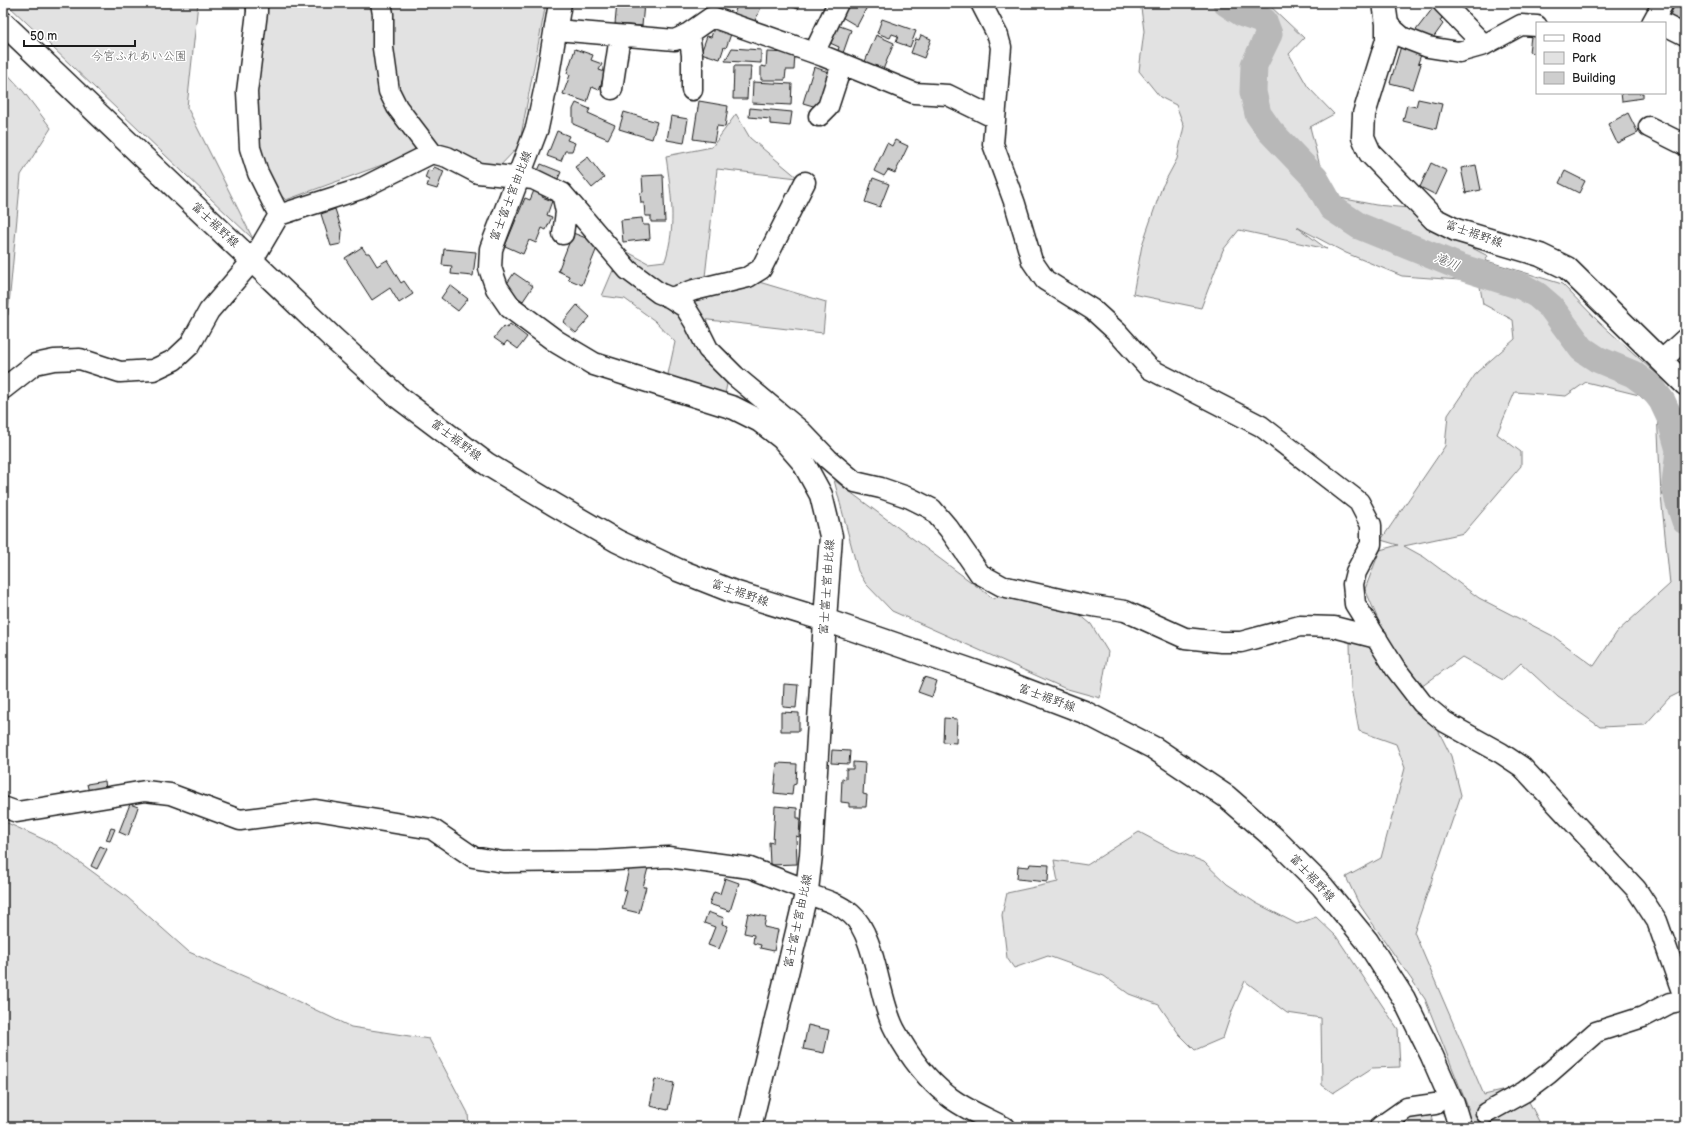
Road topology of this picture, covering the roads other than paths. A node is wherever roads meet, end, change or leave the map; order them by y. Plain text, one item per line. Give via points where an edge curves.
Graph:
1 (257, 3) edge
2 (381, 3) edge
3 (560, 3) edge
4 (838, 3) edge
5 (981, 3) edge
6 (1384, 3) edge
7 (1443, 3) edge
8 (3, 23) edge
9 (1666, 23) edge
10 (1387, 24) junction
11 (1536, 26) edge
12 (556, 30) junction
13 (689, 33) junction
14 (1685, 35) edge
15 (620, 36) junction
16 (1484, 45) junction
17 (814, 53) junction
18 (842, 64) junction
19 (612, 88) dead end
20 (692, 90) dead end
21 (819, 116) dead end
22 (995, 118) junction
23 (1649, 127) dead end
24 (1685, 145) edge
25 (432, 153) junction
26 (519, 179) junction
27 (805, 182) dead end
28 (562, 193) junction
29 (279, 214) junction
30 (563, 234) dead end
31 (252, 261) junction
32 (671, 298) junction
33 (1685, 339) edge
34 (1662, 360) junction
35 (1685, 384) edge
36 (3, 389) edge
37 (825, 620) junction
38 (1377, 638) junction
39 (3, 807) edge
40 (807, 892) junction
41 (1685, 1000) edge
42 (1435, 1104) tunnel mouth
43 (1486, 1113) tunnel mouth
44 (750, 1127) edge
45 (1004, 1127) edge
46 (1380, 1127) edge
47 (1460, 1127) edge

1 - 29 street via 247,92 250,148 258,173
2 - 25 street via 383,48 389,91 397,107
3 - 12 main road, 富士富士宮由比線
4 - 17 street
5 - 22 street via 1001,47
6 - 10 main road, 富士裾野線
7 - 16 street
8 - 31 main road, 富士裾野線
9 - 14 street
10 - 16 street via 1402,37 1428,47 1459,52
10 - 34 main road, 富士裾野線 via 1386,40 1364,114 1363,137 1370,153 1434,219 1456,230 1540,255 1567,268
11 - 16 street via 1521,25
12 - 15 street
12 - 26 main road, 富士富士宮由比線 via 537,128
13 - 15 street via 675,40
13 - 17 street via 712,17
13 - 20 street
15 - 19 street
17 - 18 street
18 - 21 street via 828,107
18 - 22 street via 914,93 948,95
22 - 38 street via 993,144 998,161 1015,204 1032,261 1046,280 1093,310 1150,369 1261,426 1359,502 1372,525 1371,544 1356,572 1353,584 1355,604
23 - 24 street
25 - 26 street via 447,157 478,173
25 - 29 street via 360,189
26 - 28 street via 533,179
26 - 37 main road, 富士富士宮由比線 via 491,249 490,268 496,288 510,307 557,342 594,364 734,408 760,421 782,438 802,462 820,495 832,536
27 - 32 street via 761,269 748,277
28 - 30 street via 566,212
28 - 32 street via 628,270 659,293
29 - 31 street
31 - 36 street via 208,311 190,345 174,360 153,370 120,372 80,359 54,360 35,364
31 - 37 main road, 富士裾野線 via 398,397 487,464 617,541 734,592
32 - 38 street via 685,307 708,349 828,459 855,482 910,498 932,509 980,574 1002,586 1125,611 1185,638 1242,642 1300,626 1334,627
33 - 34 street
34 - 35 main road, 富士裾野線
37 - 40 main road, 富士富士宮由比線
37 - 47 main road, 富士裾野線 via 1000,680 1084,712 1154,748 1227,796 1322,886 1367,941 1404,999 1429,1049
38 - 41 street via 1395,668 1422,703 1445,722 1522,767 1636,889 1657,921
39 - 40 street via 17,812 145,791 164,793 240,820 316,810 432,829 473,857 503,862 668,857 750,868
40 - 44 main road, 富士富士宮由比線
40 - 45 street via 837,905 852,915 865,934 894,1028 926,1076 948,1096
41 - 43 street via 1670,1003 1642,1017 1596,1032 1524,1092
42 - 46 street via 1407,1108

